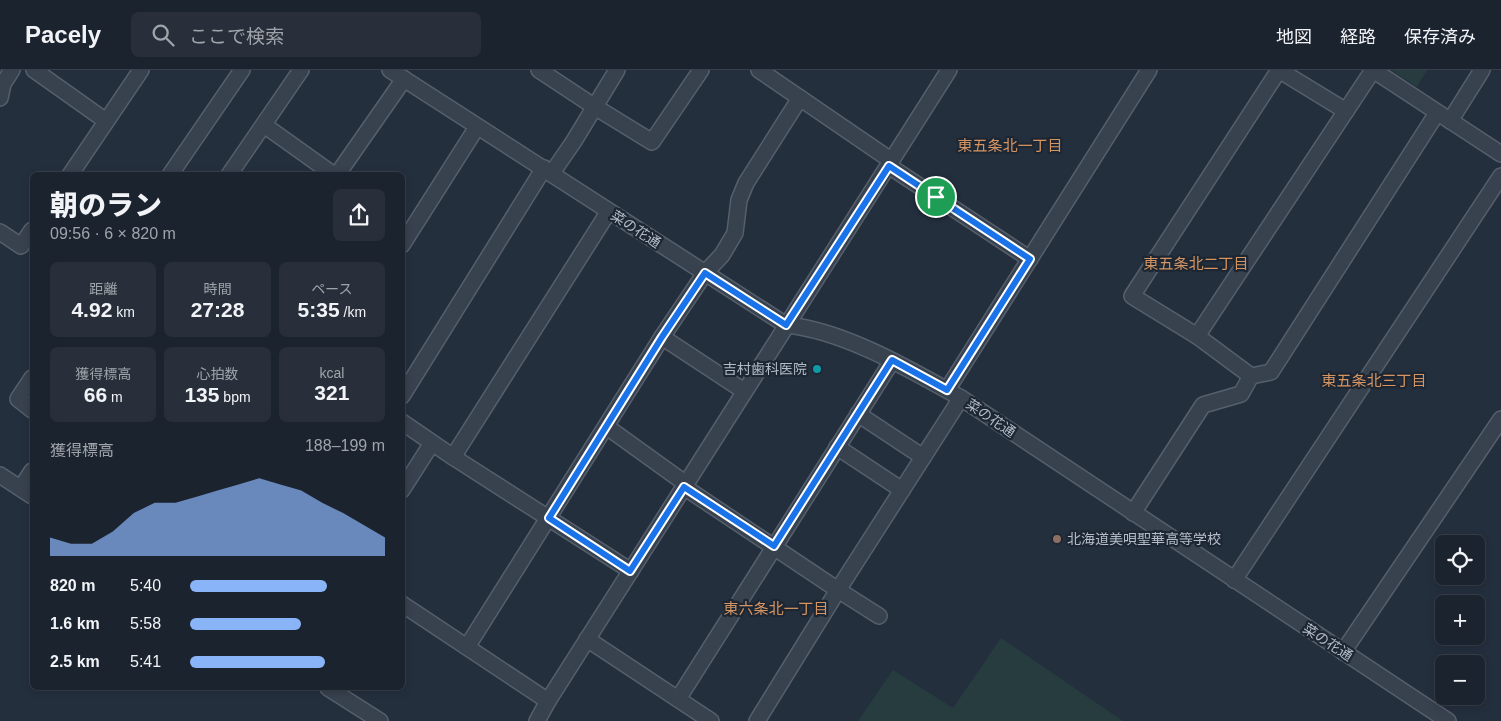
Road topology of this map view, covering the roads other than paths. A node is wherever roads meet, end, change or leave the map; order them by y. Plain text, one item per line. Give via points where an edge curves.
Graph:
1 (12, 70) edge
2 (34, 70) edge
3 (141, 70) edge
4 (242, 70) edge
5 (301, 70) edge
6 (390, 70) edge
7 (539, 70) edge
8 (617, 70) edge
9 (701, 70) edge
10 (759, 70) edge
11 (949, 70) edge
12 (1149, 70) edge
13 (1373, 70) edge
14 (1482, 70) edge
15 (404, 79) junction
16 (0, 98) edge
17 (800, 98) junction
18 (595, 107) junction
19 (1346, 111) junction
20 (1437, 112) junction
21 (106, 121) junction
22 (1450, 122) junction
23 (264, 125) junction
24 (477, 127) junction
25 (1501, 154) edge
26 (891, 163) junction
27 (548, 171) junction
28 (72, 172) edge
29 (172, 172) edge
30 (231, 172) edge
31 (332, 172) edge
32 (338, 172) edge
33 (1501, 176) edge
34 (609, 211) junction
35 (0, 232) edge
36 (30, 233) edge
37 (405, 240) edge
38 (1030, 259) junction
39 (705, 273) junction
40 (786, 325) junction
41 (1197, 336) junction
42 (662, 337) junction
43 (892, 360) junction
44 (1251, 376) junction
45 (30, 381) edge
46 (947, 390) junction
47 (405, 391) edge
48 (744, 391) junction
49 (961, 398) junction
50 (30, 409) edge
51 (858, 414) junction
52 (1501, 418) edge
53 (405, 424) edge
54 (607, 427) junction
55 (432, 443) junction
56 (838, 447) junction
57 (453, 457) junction
58 (923, 457) junction
59 (0, 475) edge
60 (30, 479) edge
61 (405, 485) edge
62 (684, 487) junction
63 (902, 490) junction
64 (27, 492) edge
65 (1133, 513) junction
66 (549, 518) junction
67 (774, 546) junction
68 (630, 571) junction
69 (1234, 580) junction
70 (838, 590) junction
71 (405, 606) edge
72 (879, 616) dead end
73 (587, 639) junction
74 (467, 647) junction
75 (1343, 652) junction
76 (331, 690) edge
77 (678, 698) junction
78 (548, 701) junction
79 (380, 721) edge
80 (537, 721) edge
81 (711, 721) edge
82 (757, 721) edge
83 (1448, 721) edge

1 - 16 street via 3,84
2 - 21 street
3 - 21 street
4 - 29 street
5 - 23 street
6 - 15 street, 菜の花通
7 - 18 street
8 - 18 street
9 - 18 street via 652,142
10 - 17 street
11 - 26 street
12 - 38 street
13 - 19 street
13 - 20 street
14 - 22 street
15 - 24 street, 菜の花通
15 - 32 street
17 - 26 street
17 - 39 street via 746,184 735,233 722,255
18 - 27 street
19 - 41 street
19 - 41 street via 1279,70 1132,296
20 - 22 street
20 - 44 street via 1271,372
21 - 28 street
22 - 25 street
23 - 30 street
23 - 31 street
24 - 27 street, 菜の花通
24 - 37 street
26 - 38 street
26 - 40 street
27 - 34 street, 菜の花通
27 - 47 street
33 - 69 street
34 - 39 street, 菜の花通
34 - 57 street
35 - 36 street via 21,246
38 - 46 street
39 - 40 street, 菜の花通
39 - 42 street
40 - 43 street, 菜の花通 via 802,326
40 - 48 street
41 - 44 street
42 - 48 street
42 - 54 street
43 - 46 street, 菜の花通
43 - 51 street
44 - 65 street via 1241,394 1202,405
45 - 50 street via 18,400
46 - 49 street, 菜の花通
48 - 62 street
49 - 58 street
49 - 65 street, 菜の花通
51 - 56 street
51 - 58 street
52 - 75 street
53 - 55 street
54 - 62 street via 682,481
54 - 66 street
55 - 57 street
55 - 61 street
56 - 63 street
56 - 67 street
57 - 66 street
58 - 63 street
59 - 64 street
60 - 64 street
62 - 67 street
62 - 68 street
63 - 70 street
65 - 69 street, 菜の花通
66 - 68 street
66 - 74 street
67 - 70 street
67 - 77 street
68 - 73 street
69 - 75 street, 菜の花通
70 - 72 street
70 - 82 street
71 - 74 street
73 - 77 street
73 - 78 street
74 - 78 street
75 - 83 street, 菜の花通
76 - 79 street
77 - 81 street
78 - 80 street

